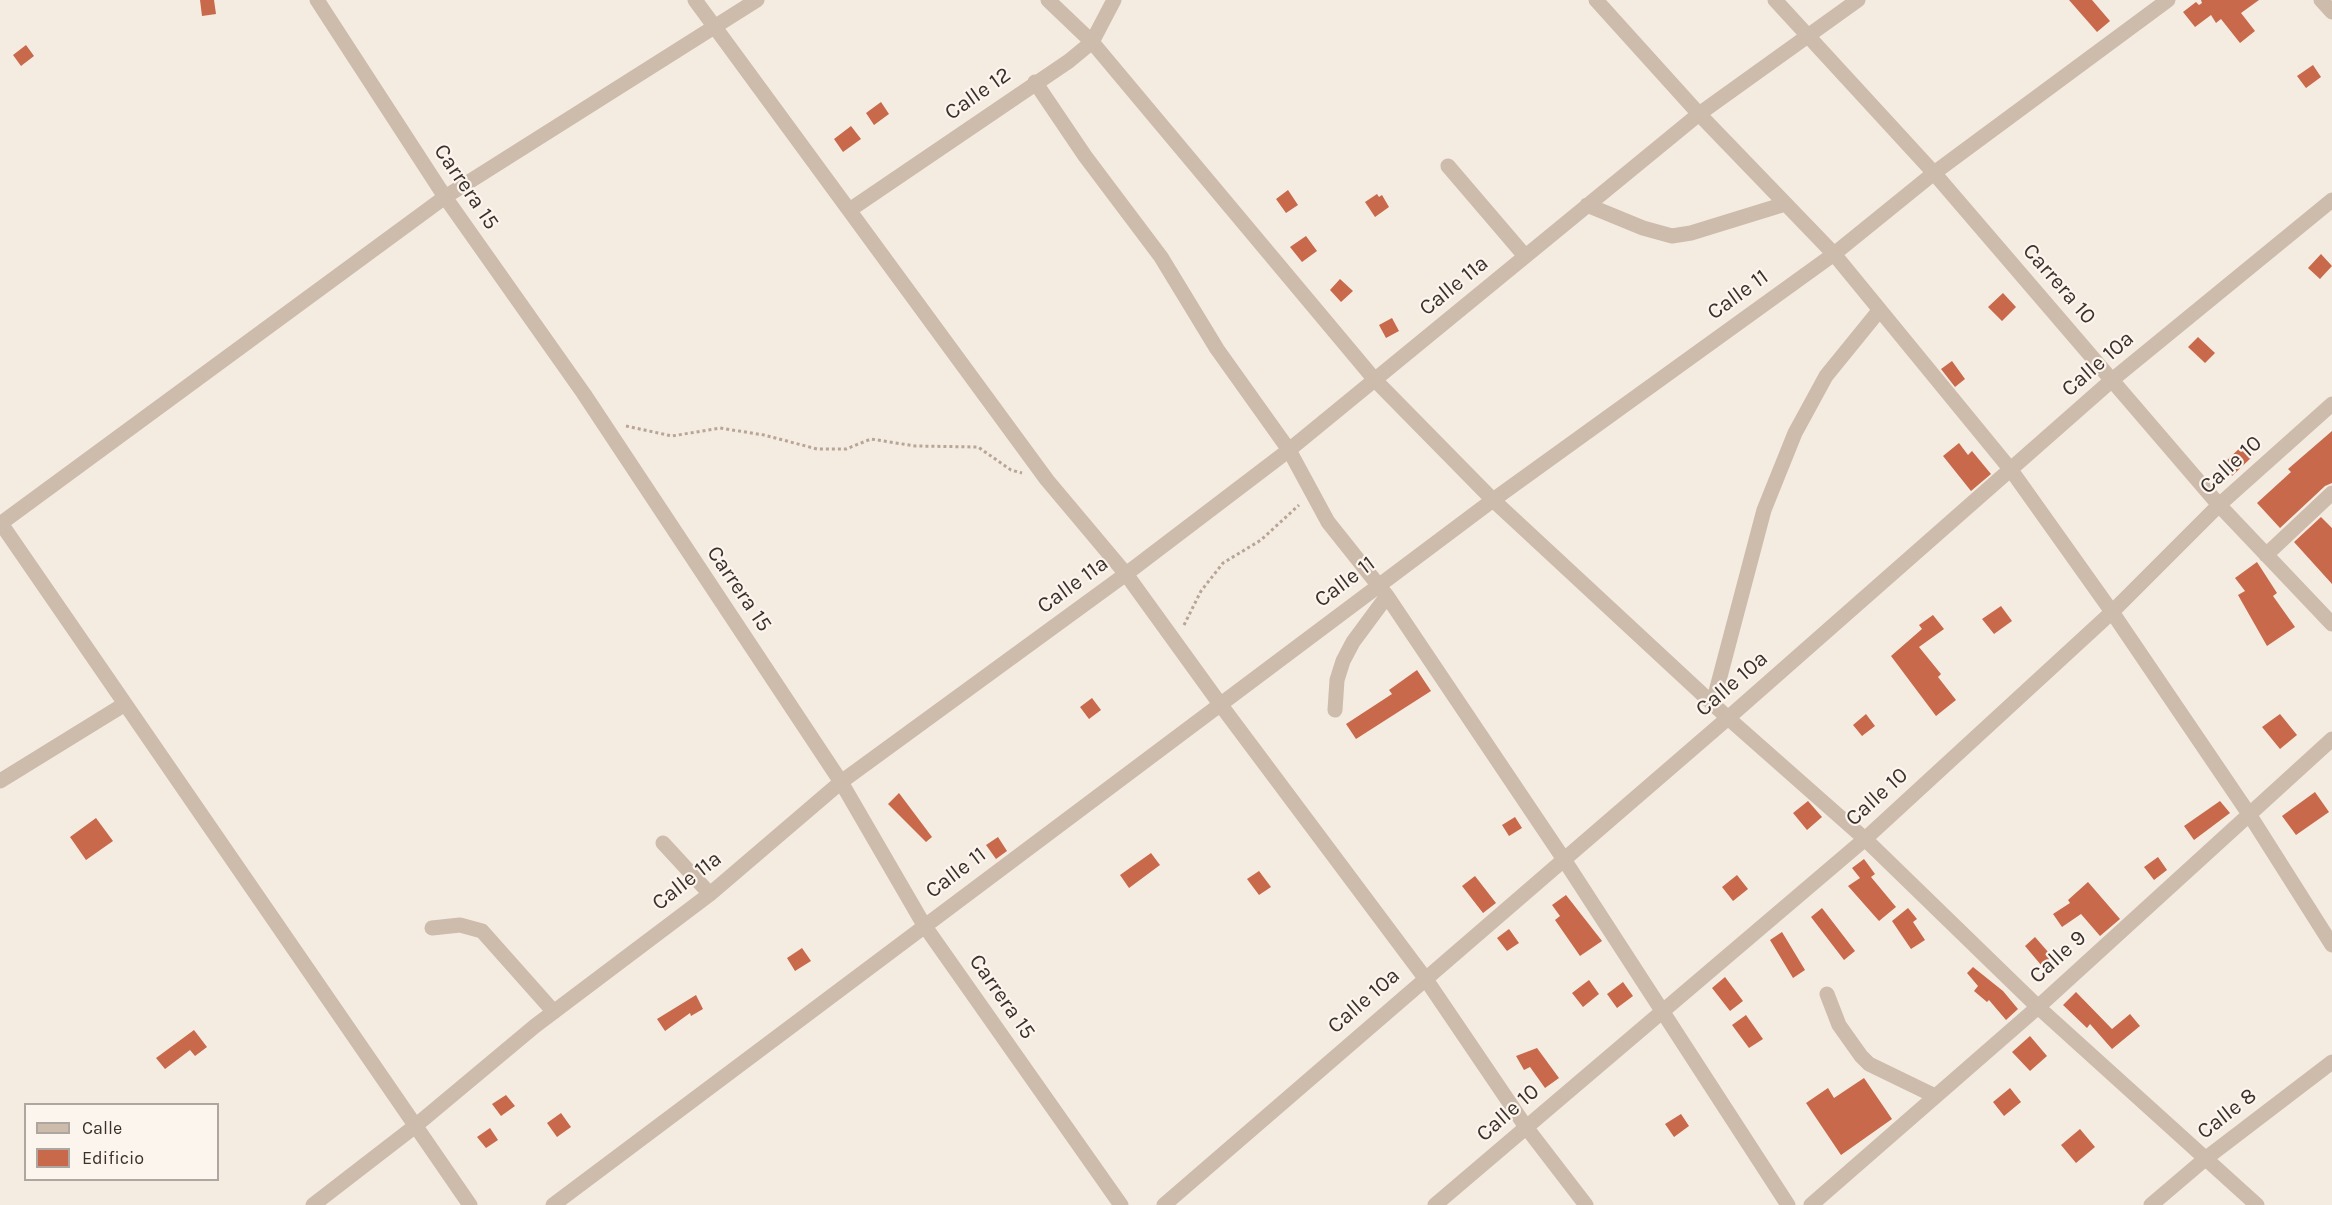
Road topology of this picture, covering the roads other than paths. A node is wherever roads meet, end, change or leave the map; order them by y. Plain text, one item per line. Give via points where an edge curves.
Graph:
1 (317, 0) edge
2 (695, 0) edge
3 (757, 0) edge
4 (1048, 0) edge
5 (1114, 0) edge
6 (1596, 0) edge
7 (1775, 0) edge
8 (1858, 0) edge
9 (2168, 0) edge
10 (2321, 0) edge
11 (2332, 12) edge
12 (716, 28) junction
13 (1807, 37) junction
14 (1092, 42) junction
15 (1035, 82) junction
16 (1699, 114) junction
17 (1448, 166) dead end
18 (1934, 173) junction
19 (445, 197) junction
20 (2332, 200) edge
21 (1785, 204) junction
22 (1587, 205) junction
23 (851, 209) junction
24 (1834, 254) junction
25 (1525, 256) junction
26 (1878, 312) junction
27 (1375, 380) junction
28 (2112, 380) junction
29 (2332, 404) edge
30 (1289, 450) junction
31 (2011, 470) junction
32 (2332, 493) edge
33 (1493, 500) junction
34 (2219, 505) junction
35 (0, 523) edge
36 (2266, 555) junction
37 (1126, 574) junction
38 (1383, 590) junction
39 (2112, 612) junction
40 (2330, 619) edge
41 (125, 704) junction
42 (1713, 704) junction
43 (1220, 705) junction
44 (1335, 710) dead end
45 (1728, 718) junction
46 (2332, 739) edge
47 (0, 781) edge
48 (841, 782) junction
49 (2250, 814) junction
50 (1865, 838) junction
51 (663, 843) dead end
52 (1563, 858) junction
53 (710, 894) junction
54 (924, 925) junction
55 (432, 928) dead end
56 (2332, 945) edge
57 (1425, 978) junction
58 (1827, 994) dead end
59 (2038, 1006) junction
60 (554, 1012) junction
61 (1661, 1012) junction
62 (2332, 1062) edge
63 (1935, 1096) junction
64 (414, 1127) junction
65 (1526, 1127) junction
66 (2205, 1159) junction
67 (313, 1205) edge
68 (470, 1205) edge
69 (553, 1205) edge
70 (1121, 1205) edge
71 (1164, 1205) edge
72 (1435, 1205) edge
73 (1586, 1205) edge
74 (1788, 1205) edge
75 (1811, 1205) edge
76 (2151, 1205) edge
77 (2257, 1205) edge

1 - 19 street, Carrera 15
2 - 12 street
3 - 12 street
4 - 14 street
5 - 14 street, Calle 12
6 - 16 street
7 - 13 street, Carrera 10
8 - 13 street, Calle 11a
9 - 18 street, Calle 11
10 - 11 street
12 - 19 street
12 - 23 street
13 - 16 street, Calle 11a
13 - 18 street, Carrera 10
14 - 15 street, Calle 12
14 - 27 street
15 - 23 street, Calle 12
15 - 30 street via 1161,257 1217,349
16 - 21 street
16 - 22 street, Calle 11a
17 - 25 street
18 - 24 street, Calle 11
18 - 28 street, Carrera 10
19 - 35 street
19 - 48 street, Carrera 15 via 584,394
20 - 28 street, Calle 10a
21 - 22 street via 1672,236
21 - 24 street
22 - 25 street, Calle 11a
23 - 37 street via 1047,480
24 - 26 street
24 - 33 street, Calle 11
25 - 27 street, Calle 11a
26 - 31 street
26 - 42 street via 1826,376 1795,433 1764,510
27 - 30 street, Calle 11a
27 - 33 street
28 - 31 street, Calle 10a
28 - 34 street, Carrera 10
29 - 34 street, Calle 10
30 - 37 street, Calle 11a
30 - 38 street via 1328,522
31 - 39 street
31 - 45 street, Calle 10a
32 - 36 street
33 - 38 street, Calle 11
33 - 42 street
34 - 36 street, Carrera 10
34 - 39 street, Calle 10
35 - 41 street
36 - 40 street, Carrera 10
37 - 43 street
37 - 48 street, Calle 11a
38 - 43 street, Calle 11
38 - 44 street via 1343,662
38 - 52 street
39 - 49 street
39 - 50 street, Calle 10
41 - 47 street
41 - 64 street
42 - 45 street
43 - 54 street, Calle 11
43 - 57 street
45 - 50 street
45 - 52 street, Calle 10a
46 - 49 street, Calle 9
48 - 53 street, Calle 11a
48 - 54 street, Carrera 15
49 - 56 street
49 - 59 street, Calle 9
50 - 59 street
50 - 61 street, Calle 10
51 - 53 street
52 - 57 street, Calle 10a
52 - 61 street
53 - 60 street, Calle 11a
54 - 69 street, Calle 11
54 - 70 street, Carrera 15
55 - 60 street via 460,925 482,931
57 - 65 street
57 - 71 street, Calle 10a
58 - 63 street via 1849,1043 1869,1064
59 - 63 street, Calle 9
59 - 66 street
60 - 64 street, Calle 11a
61 - 65 street, Calle 10
61 - 74 street
62 - 66 street, Calle 8
63 - 75 street, Calle 9
64 - 67 street, Calle 11a
64 - 68 street
65 - 72 street, Calle 10
65 - 73 street
66 - 76 street, Calle 8
66 - 77 street

